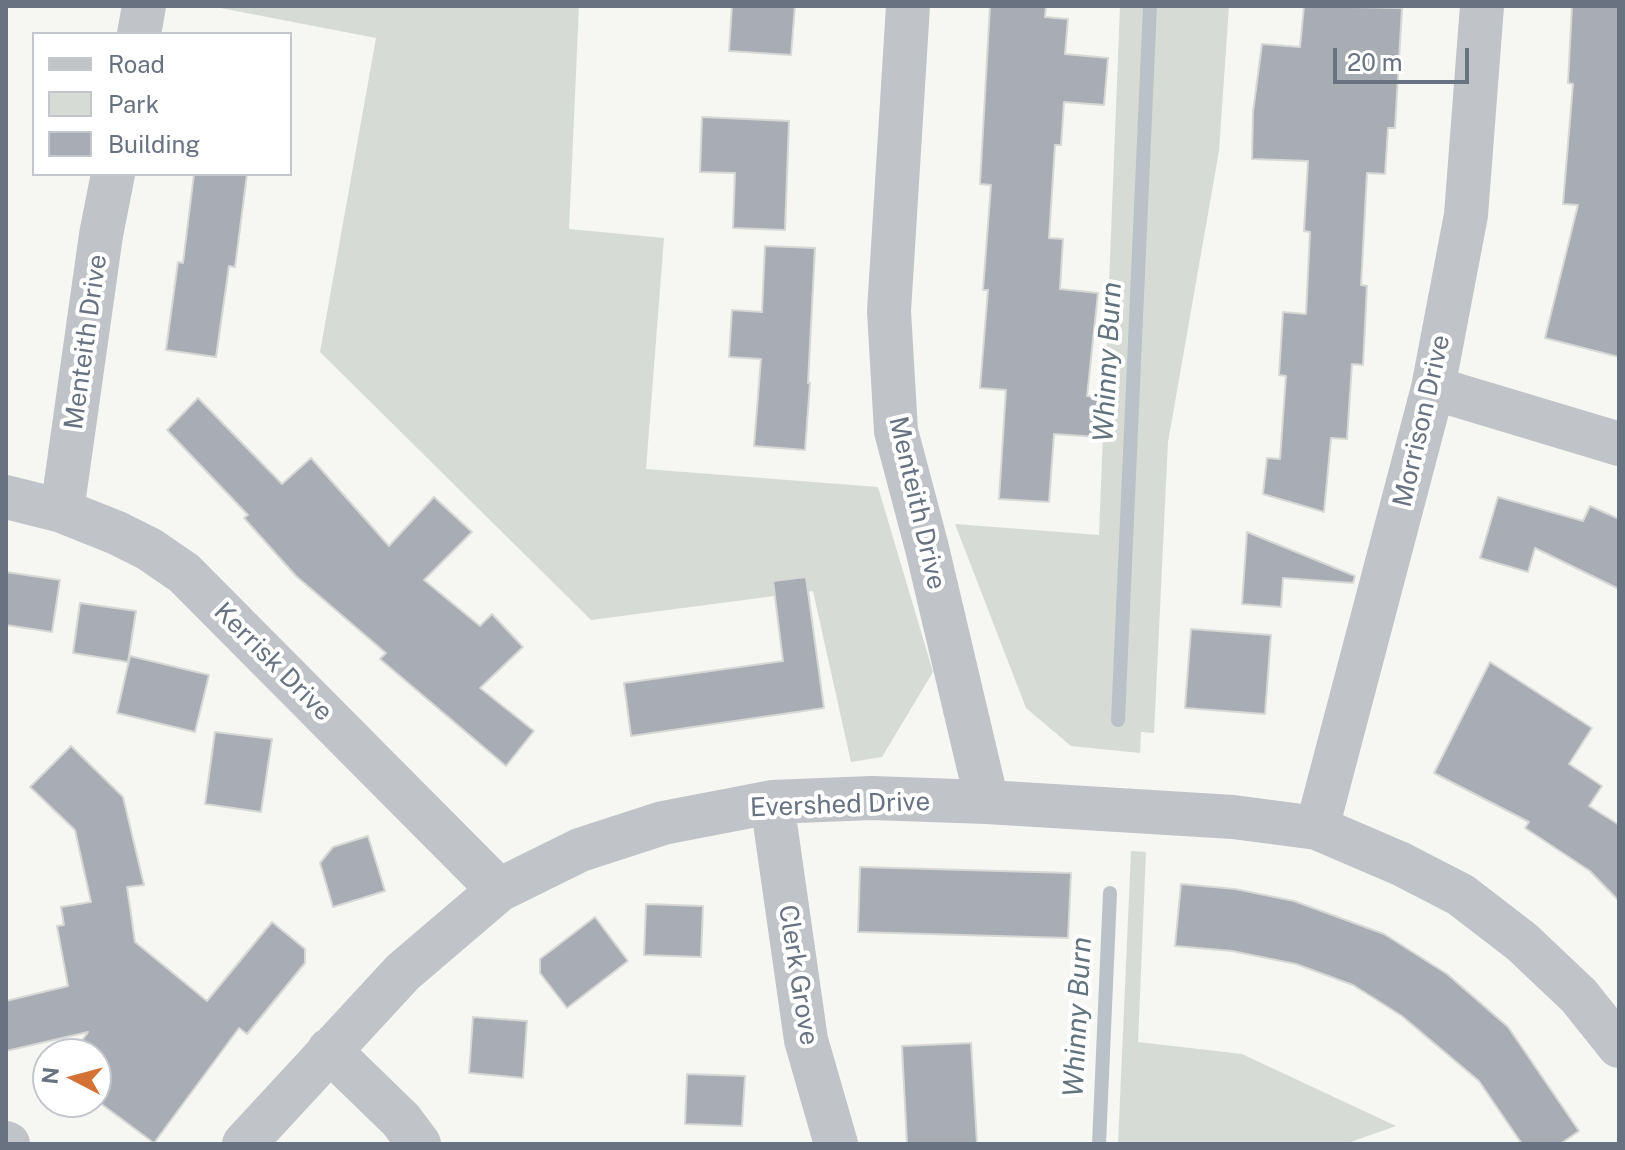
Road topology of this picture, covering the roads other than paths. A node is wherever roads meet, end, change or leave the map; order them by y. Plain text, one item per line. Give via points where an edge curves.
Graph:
1 (144, 6) edge
2 (908, 6) edge
3 (1482, 6) edge
4 (139, 32) edge
5 (113, 176) edge
6 (1433, 388) junction
7 (1619, 444) edge
8 (6, 497) edge
9 (62, 511) junction
10 (772, 802) junction
11 (987, 802) junction
12 (1317, 828) junction
13 (499, 890) junction
14 (1619, 1046) edge
15 (329, 1050) junction
16 (244, 1144) edge
17 (419, 1144) edge
18 (836, 1144) edge

1 - 4 street
2 - 11 street, Menteith Drive via 889,311 896,431
3 - 6 street, Morrison Drive via 1466,215
5 - 9 street, Menteith Drive
6 - 7 street
6 - 12 street, Morrison Drive
8 - 9 street, Kerrisk Drive
9 - 13 street, Kerrisk Drive via 149,549 184,573
10 - 11 street, Evershed Drive
10 - 13 street, Evershed Drive via 663,823 580,850
10 - 18 street, Clerk Grove via 806,1040
11 - 12 street, Evershed Drive via 1233,817
12 - 14 street, Evershed Drive via 1461,895 1579,996
13 - 15 street, Evershed Drive via 403,972
15 - 16 street, Evershed Drive
15 - 17 street

